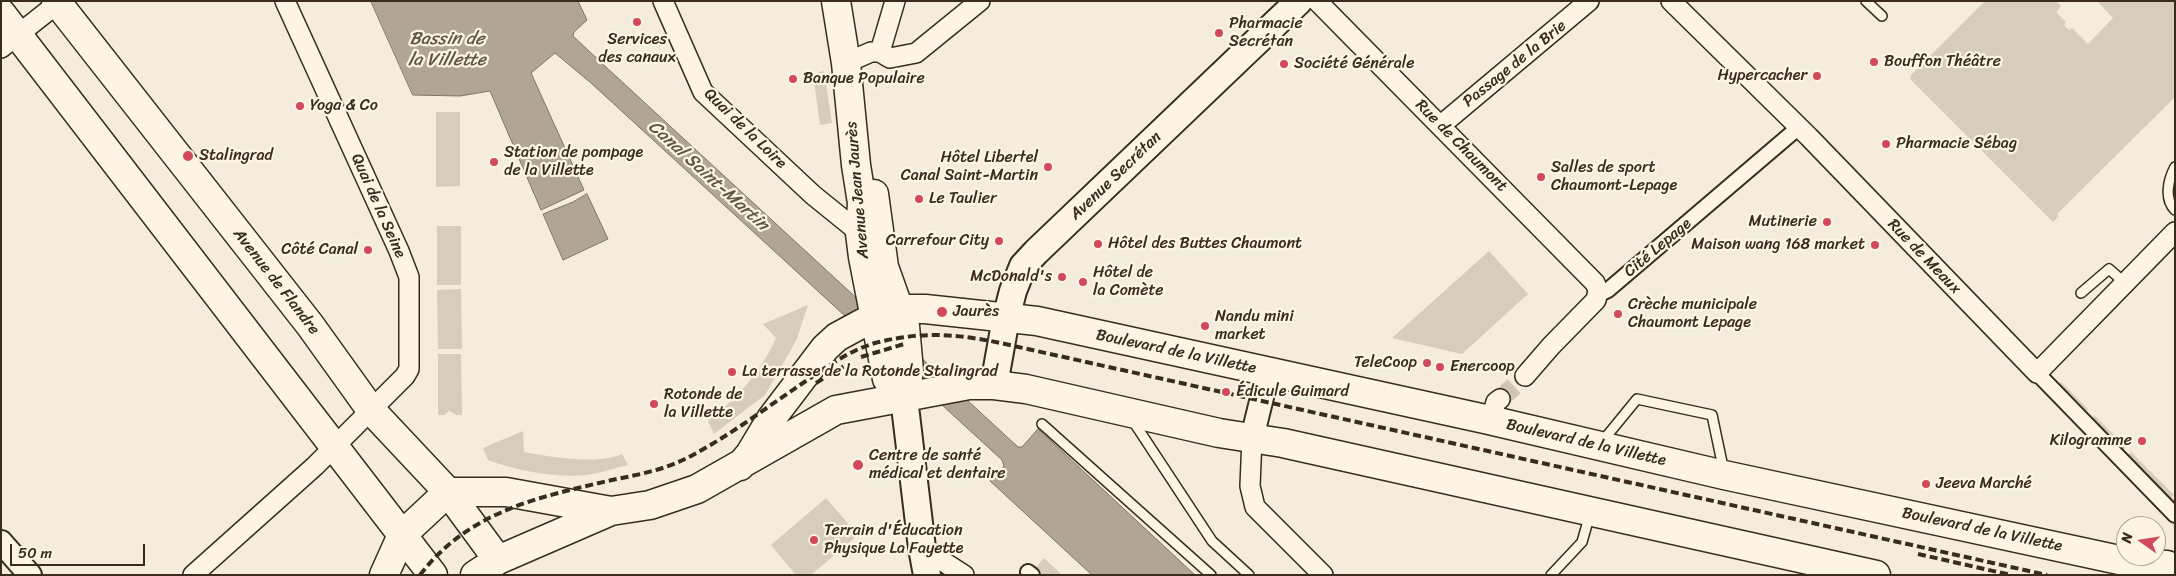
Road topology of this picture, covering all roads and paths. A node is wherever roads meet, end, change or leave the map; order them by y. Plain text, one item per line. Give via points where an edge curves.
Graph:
1 (285, 1) edge
2 (663, 1) edge
3 (836, 1) edge
4 (895, 1) edge
5 (980, 1) edge
6 (1299, 1) edge
7 (1317, 1) edge
8 (1589, 1) edge
9 (1671, 1) edge
10 (1866, 1) edge
11 (57, 2) edge
12 (1, 13) edge
13 (1882, 16) dead end
14 (9, 41) edge
15 (880, 52) junction
16 (846, 63) junction
17 (1440, 126) junction
18 (1799, 128) junction
19 (2175, 167) edge
20 (2175, 210) edge
21 (2175, 232) edge
22 (860, 233) junction
23 (2125, 283) junction
24 (2081, 293) dead end
25 (1598, 295) junction
26 (887, 313) junction
27 (1006, 318) junction
28 (1268, 372) junction
29 (2037, 372) junction
30 (1525, 376) tunnel mouth
31 (994, 385) junction
32 (904, 398) junction
33 (371, 410) junction
34 (1126, 412) junction
35 (1042, 424) dead end
36 (1252, 438) junction
37 (1599, 445) junction
38 (334, 446) junction
39 (740, 466) junction
40 (1724, 475) junction
41 (448, 492) junction
42 (611, 512) junction
43 (1590, 512) junction
44 (2175, 515) edge
45 (402, 535) junction
46 (1, 542) edge
47 (922, 548) junction
48 (2169, 567) edge
49 (503, 568) edge
50 (30, 575) edge
51 (193, 575) edge
52 (384, 575) edge
53 (433, 575) edge
54 (475, 575) edge
55 (928, 575) edge
56 (964, 575) edge
57 (1211, 575) edge
58 (1249, 575) edge
59 (1323, 575) edge
60 (1551, 575) edge
61 (1876, 575) edge

1 - 33 street, Quai de la Seine via 409,277 409,369
2 - 22 street, Quai de la Loire via 703,92 808,190
3 - 16 main road, Avenue Jean Jaurès
4 - 15 street
5 - 15 street via 916,53 890,58
6 - 27 main road, Avenue Secrétan via 1023,266
7 - 17 street, Rue de Chaumont
8 - 17 street, Passage de la Brie
9 - 18 street, Rue de Meaux
10 - 13 lane
11 - 14 street
11 - 33 main road, Avenue de Flandre via 310,325
12 - 14 main road
14 - 38 main road
15 - 16 street via 871,52
16 - 22 main road, Avenue Jean Jaurès via 862,203
16 - 26 main road, Avenue Jean Jaurès via 869,163 884,267
17 - 25 street, Rue de Chaumont via 1595,283
18 - 25 street, Cité Lepage via 1608,290
18 - 29 street, Rue de Meaux
19 - 20 lane via 2167,196
21 - 23 street
22 - 26 main road, Avenue Jean Jaurès
23 - 24 lane via 2108,269
23 - 29 street
25 - 30 street, Cité Lepage via 1583,316
26 - 27 main road, Boulevard de la Villette via 925,309
26 - 32 main road via 887,379
26 - 39 main road via 847,330 825,348
27 - 28 main road, Boulevard de la Villette via 1038,321
27 - 31 main road, Avenue Secrétan
28 - 36 street
28 - 37 main road, Boulevard de la Villette via 1495,409
29 - 44 street, Rue de Meaux
31 - 32 main road via 968,385
31 - 34 main road
32 - 39 main road via 836,410
32 - 47 main road
33 - 38 street, Quai de la Seine
33 - 41 main road, Avenue de Flandre
34 - 36 main road
34 - 58 lane via 1212,542
35 - 57 lane
36 - 43 main road
36 - 59 street via 1250,486 1255,507
37 - 40 main road, Boulevard de la Villette
37 - 40 lane via 1637,399 1712,415
38 - 45 main road
38 - 51 street, Quai de la Seine
39 - 42 main road via 697,489 650,505
40 - 48 main road, Boulevard de la Villette via 2133,563
41 - 42 main road via 506,492
41 - 45 main road
41 - 49 main road, Avenue de Flandre
42 - 49 main road
43 - 60 lane via 1582,542
43 - 61 main road
45 - 52 main road
45 - 53 main road
46 - 50 street
47 - 55 main road
47 - 56 street
49 - 54 main road

